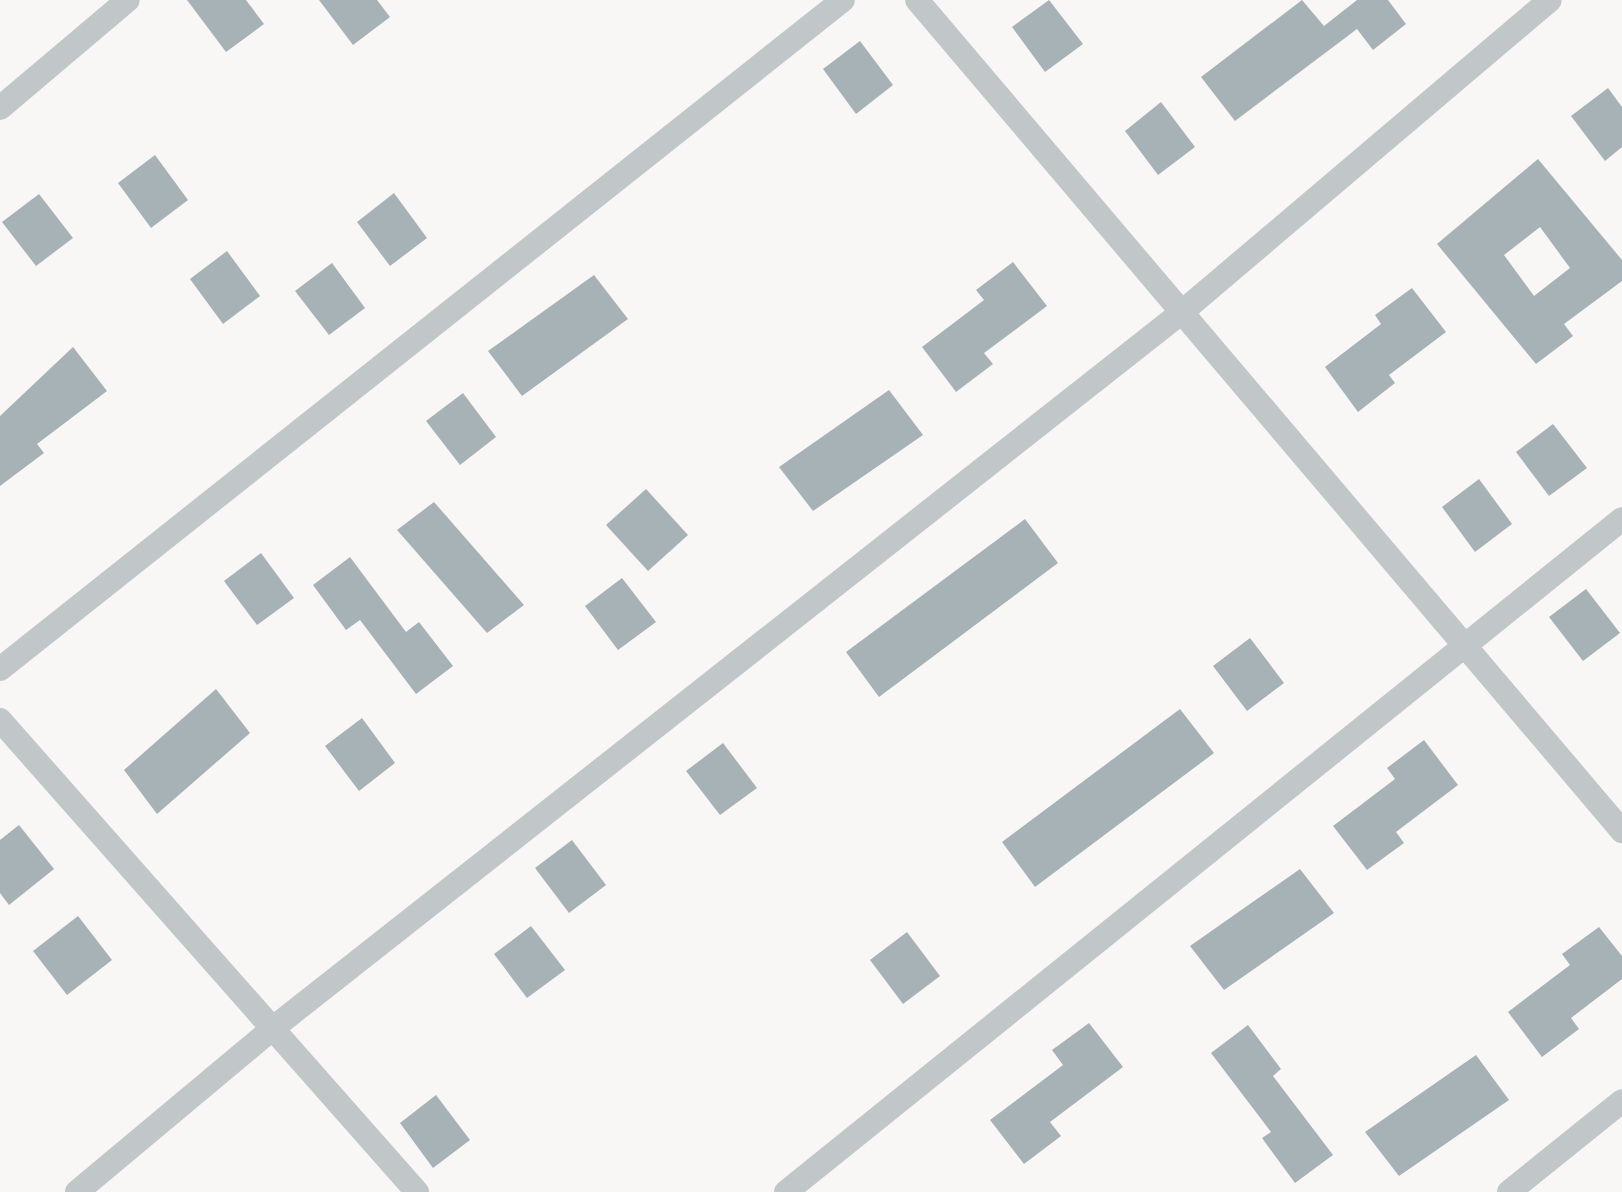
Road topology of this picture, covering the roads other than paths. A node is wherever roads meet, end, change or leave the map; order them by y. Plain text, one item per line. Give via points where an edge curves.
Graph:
1 (128, 0) edge
2 (843, 0) edge
3 (917, 0) edge
4 (1550, 0) edge
5 (0, 108) edge
6 (1182, 312) junction
7 (1622, 519) edge
8 (1464, 646) junction
9 (0, 669) edge
10 (0, 720) edge
11 (1622, 831) edge
12 (277, 1025) junction
13 (1622, 1101) edge
14 (77, 1192) edge
15 (417, 1192) edge
16 (786, 1192) edge
17 (1509, 1192) edge

1 - 5 street
2 - 9 street
3 - 6 street
4 - 6 street
6 - 8 street
6 - 12 street
7 - 8 street
8 - 11 street
8 - 16 street
10 - 12 street
12 - 14 street
12 - 15 street
13 - 17 street

